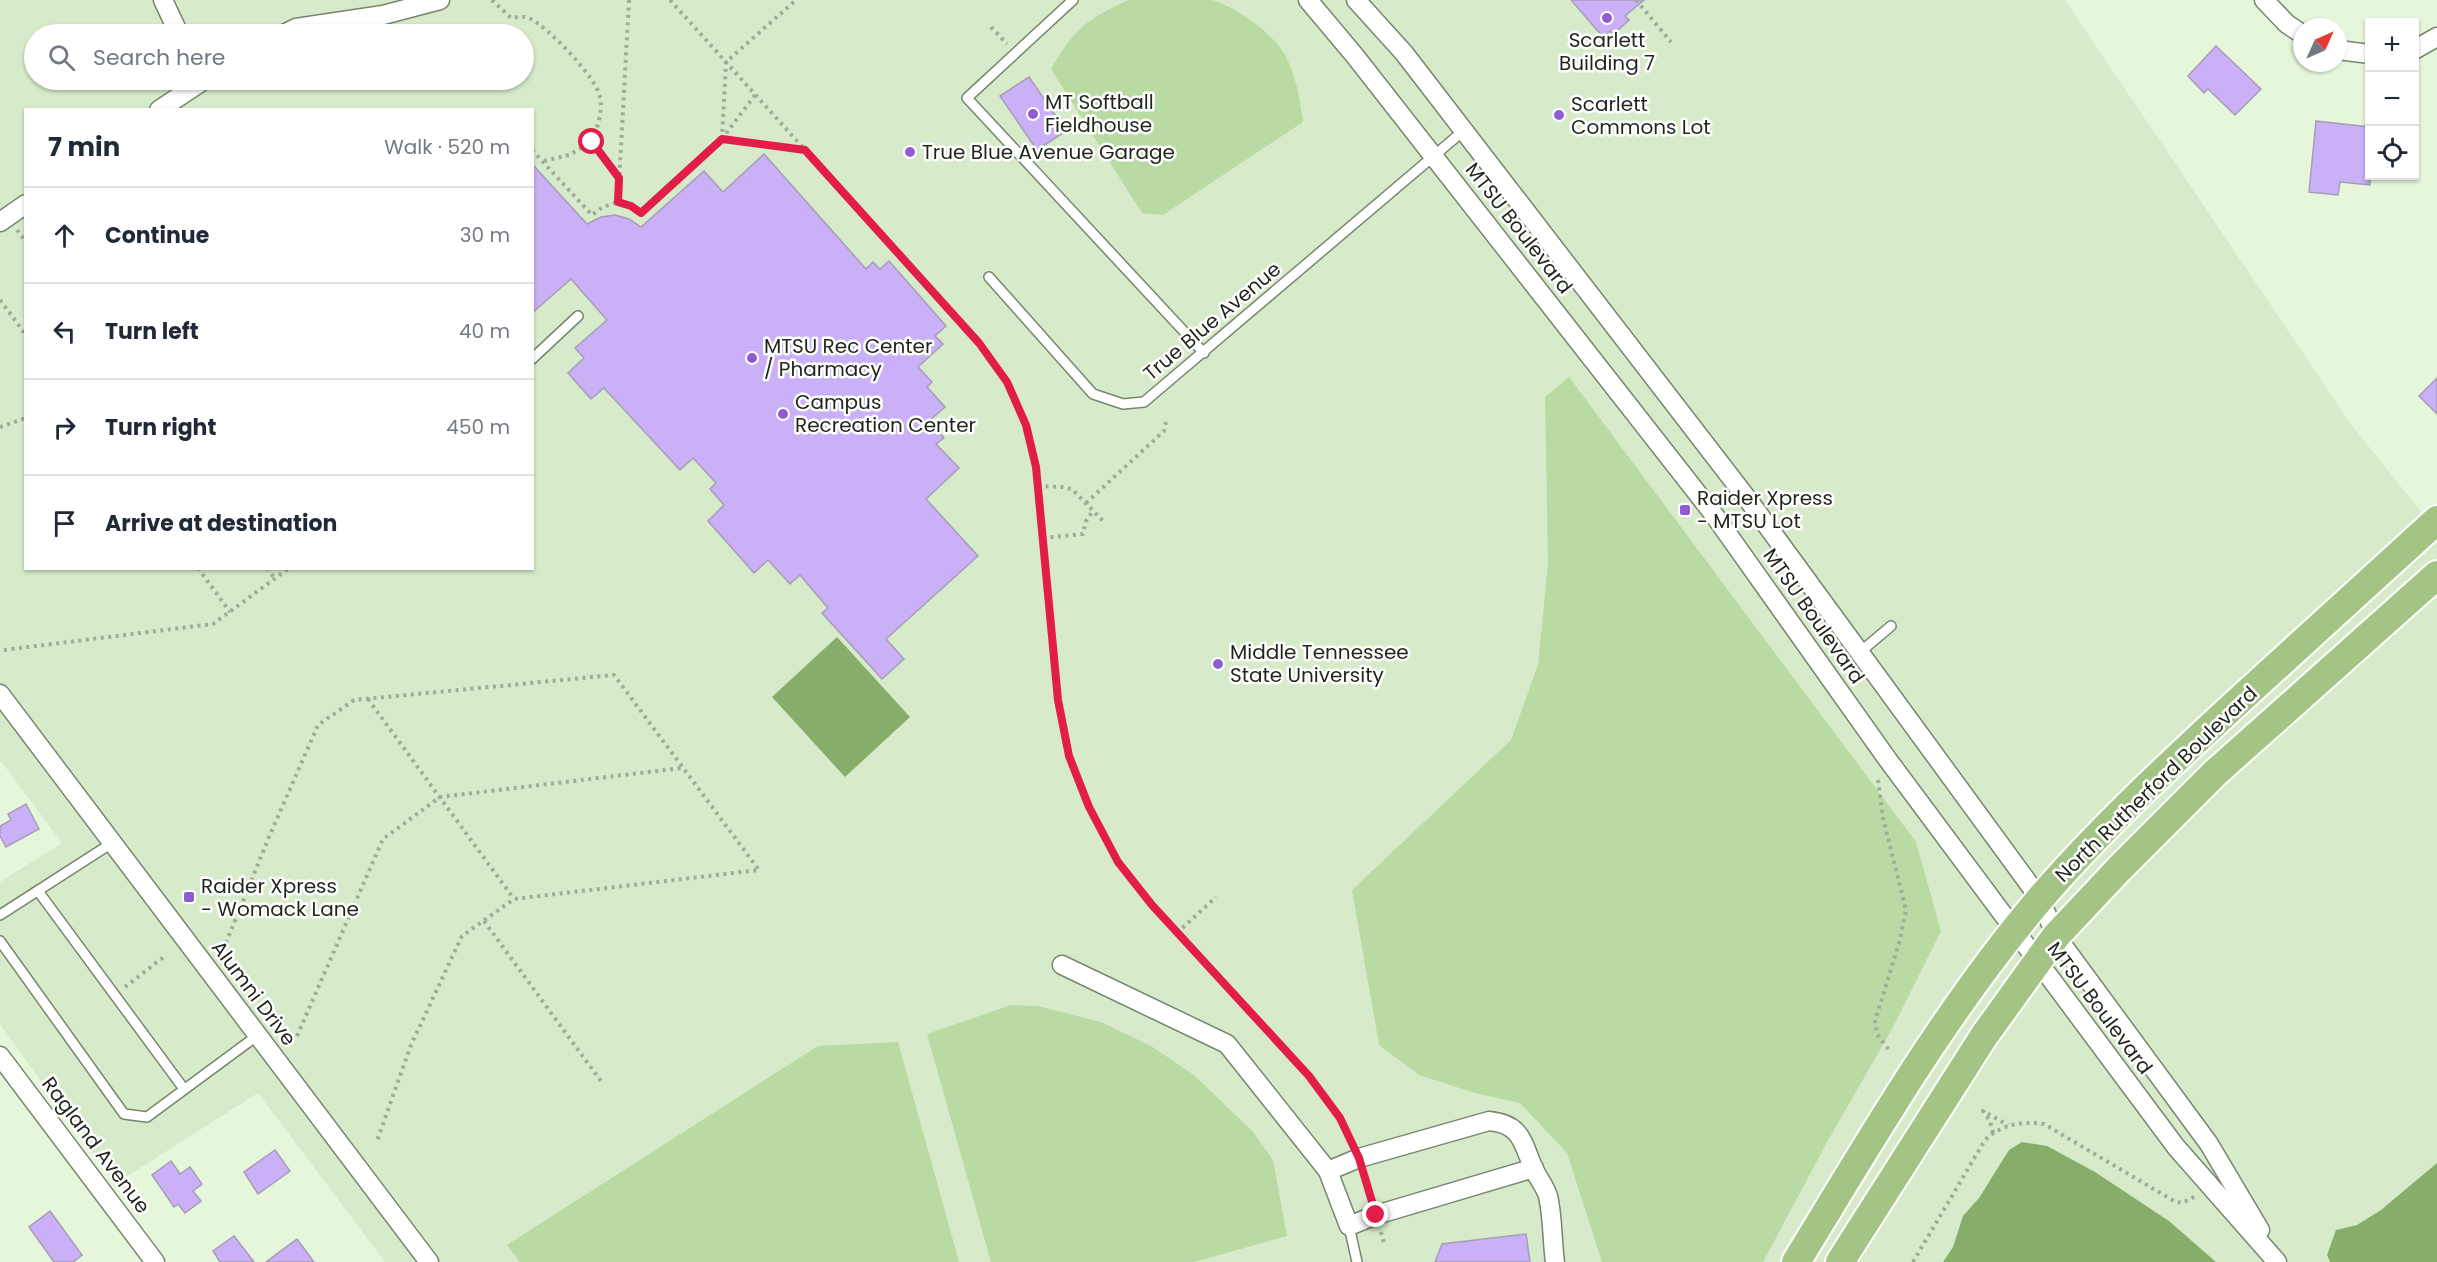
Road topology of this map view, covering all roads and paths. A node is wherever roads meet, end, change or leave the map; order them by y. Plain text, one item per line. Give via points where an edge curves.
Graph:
1 (163, 0) edge
2 (440, 0) edge
3 (492, 0) edge
4 (629, 0) edge
5 (670, 0) edge
6 (796, 0) edge
7 (1074, 0) edge
8 (1308, 0) edge
9 (1356, 0) edge
10 (1636, 0) edge
11 (2264, 0) edge
12 (174, 24) edge
13 (323, 24) edge
14 (991, 27) dead end
15 (2293, 28) edge
16 (2437, 37) edge
17 (1671, 42) dead end
18 (2419, 48) edge
19 (2347, 51) edge
20 (1016, 53) junction
21 (2365, 53) edge
22 (726, 62) junction
23 (188, 90) edge
24 (755, 95) junction
25 (162, 108) edge
26 (1462, 132) junction
27 (722, 139) junction
28 (592, 142) junction
29 (805, 150) junction
30 (534, 152) edge
31 (1434, 156) junction
32 (544, 161) junction
33 (619, 178) junction
34 (618, 202) junction
35 (24, 206) edge
36 (8, 226) edge
37 (24, 240) edge
38 (990, 277) dead end
39 (0, 300) edge
40 (578, 316) dead end
41 (24, 331) edge
42 (1204, 353) junction
43 (534, 357) edge
44 (24, 418) edge
45 (1166, 422) dead end
46 (0, 427) edge
47 (1038, 486) junction
48 (1086, 503) junction
49 (1093, 511) junction
50 (2437, 520) edge
51 (1105, 523) dead end
52 (1043, 538) junction
53 (199, 570) edge
54 (268, 570) edge
55 (286, 570) edge
56 (2437, 574) edge
57 (274, 579) junction
58 (230, 612) junction
59 (1891, 626) dead end
60 (4, 650) dead end
61 (1859, 653) junction
62 (0, 694) edge
63 (368, 699) junction
64 (683, 768) junction
65 (1877, 771) dead end
66 (440, 797) junction
67 (112, 843) junction
68 (38, 891) junction
69 (1216, 897) dead end
70 (514, 898) junction
71 (2040, 899) junction
72 (0, 915) edge
73 (484, 921) junction
74 (2014, 931) junction
75 (1177, 933) junction
76 (2056, 936) junction
77 (0, 941) edge
78 (226, 943) dead end
79 (165, 956) dead end
80 (2038, 962) junction
81 (1062, 964) dead end
82 (115, 995) junction
83 (258, 1035) junction
84 (297, 1036) dead end
85 (1889, 1050) dead end
86 (0, 1056) edge
87 (603, 1084) dead end
88 (184, 1089) junction
89 (2009, 1126) junction
90 (1993, 1133) junction
91 (377, 1141) dead end
92 (1359, 1158) junction
93 (1534, 1168) junction
94 (1328, 1171) junction
95 (2197, 1196) dead end
96 (1376, 1215) junction
97 (1349, 1226) junction
98 (1384, 1243) dead end
99 (155, 1262) edge
100 (429, 1262) edge
101 (1357, 1262) edge
102 (1555, 1262) edge
103 (1796, 1262) edge
104 (1840, 1262) edge
105 (1913, 1262) edge
106 (2278, 1262) edge

1 - 12 street
2 - 13 street via 383,15
3 - 28 path via 511,18 528,17 542,26 593,81 601,105
4 - 33 path
5 - 22 path
6 - 22 path
7 - 20 lane
8 - 31 street, MTSU Boulevard
9 - 26 street, MTSU Boulevard via 1404,53
10 - 17 path
11 - 15 street
14 - 20 path
16 - 18 street
19 - 21 street
20 - 42 lane via 967,98
22 - 24 path
22 - 27 path
23 - 25 street
24 - 27 path
24 - 29 path
26 - 31 lane, True Blue Avenue
26 - 61 street, MTSU Boulevard via 1749,501
27 - 29 path
27 - 34 path via 641,213
28 - 32 path via 569,155
28 - 33 path
29 - 47 path via 979,343 1007,382 1026,425
30 - 32 path
31 - 42 lane, True Blue Avenue
31 - 74 street, MTSU Boulevard via 1712,512
32 - 34 path via 592,215
33 - 34 path
35 - 36 street
36 - 37 path
38 - 42 lane, True Blue Avenue via 1093,394 1123,404 1144,402
39 - 41 path
40 - 43 lane
44 - 46 path
45 - 48 path via 1164,431
47 - 48 path via 1072,489
47 - 52 path
48 - 49 path
49 - 51 path
49 - 52 path via 1083,534
50 - 71 main road, North Rutherford Boulevard via 2120,813
52 - 75 path via 1058,700 1069,756 1089,807 1118,862
53 - 58 path
54 - 57 path
55 - 57 path
56 - 76 main road, North Rutherford Boulevard via 2215,773
57 - 58 path
58 - 60 path via 213,624
59 - 61 lane
61 - 71 street, MTSU Boulevard
62 - 67 street, Alumni Drive
63 - 64 path via 614,675
63 - 66 path
63 - 78 path via 354,700 318,725
64 - 66 path
64 - 70 path via 759,870
65 - 85 path via 1883,818 1906,909 1875,1022
66 - 70 path
66 - 84 path via 383,839
67 - 68 lane
67 - 83 street, Alumni Drive
68 - 72 lane
68 - 82 lane
69 - 75 path
70 - 73 path
71 - 74 main road, North Rutherford Boulevard
71 - 76 street, MTSU Boulevard
73 - 87 path
73 - 91 path via 462,936 411,1045
74 - 80 street, MTSU Boulevard
74 - 103 main road, North Rutherford Boulevard via 1921,1060
75 - 92 path via 1309,1076 1340,1118
76 - 80 main road, North Rutherford Boulevard
76 - 106 street, MTSU Boulevard via 2209,1144
77 - 88 lane via 124,1114 147,1117
79 - 82 path
80 - 104 main road, North Rutherford Boulevard via 1977,1046
80 - 106 street, MTSU Boulevard via 2176,1147
81 - 94 street via 1227,1044
82 - 88 lane
83 - 88 lane
83 - 100 street, Alumni Drive
86 - 99 street, Ragland Avenue
89 - 90 path
89 - 90 path via 1983,1111
89 - 95 path via 2044,1124 2175,1201 2182,1203
90 - 105 path via 1985,1140
92 - 93 street via 1488,1121 1502,1122 1523,1138
92 - 94 street
92 - 96 path
93 - 96 street
93 - 102 street via 1548,1196
94 - 97 street
96 - 97 street
96 - 98 path
97 - 101 lane

